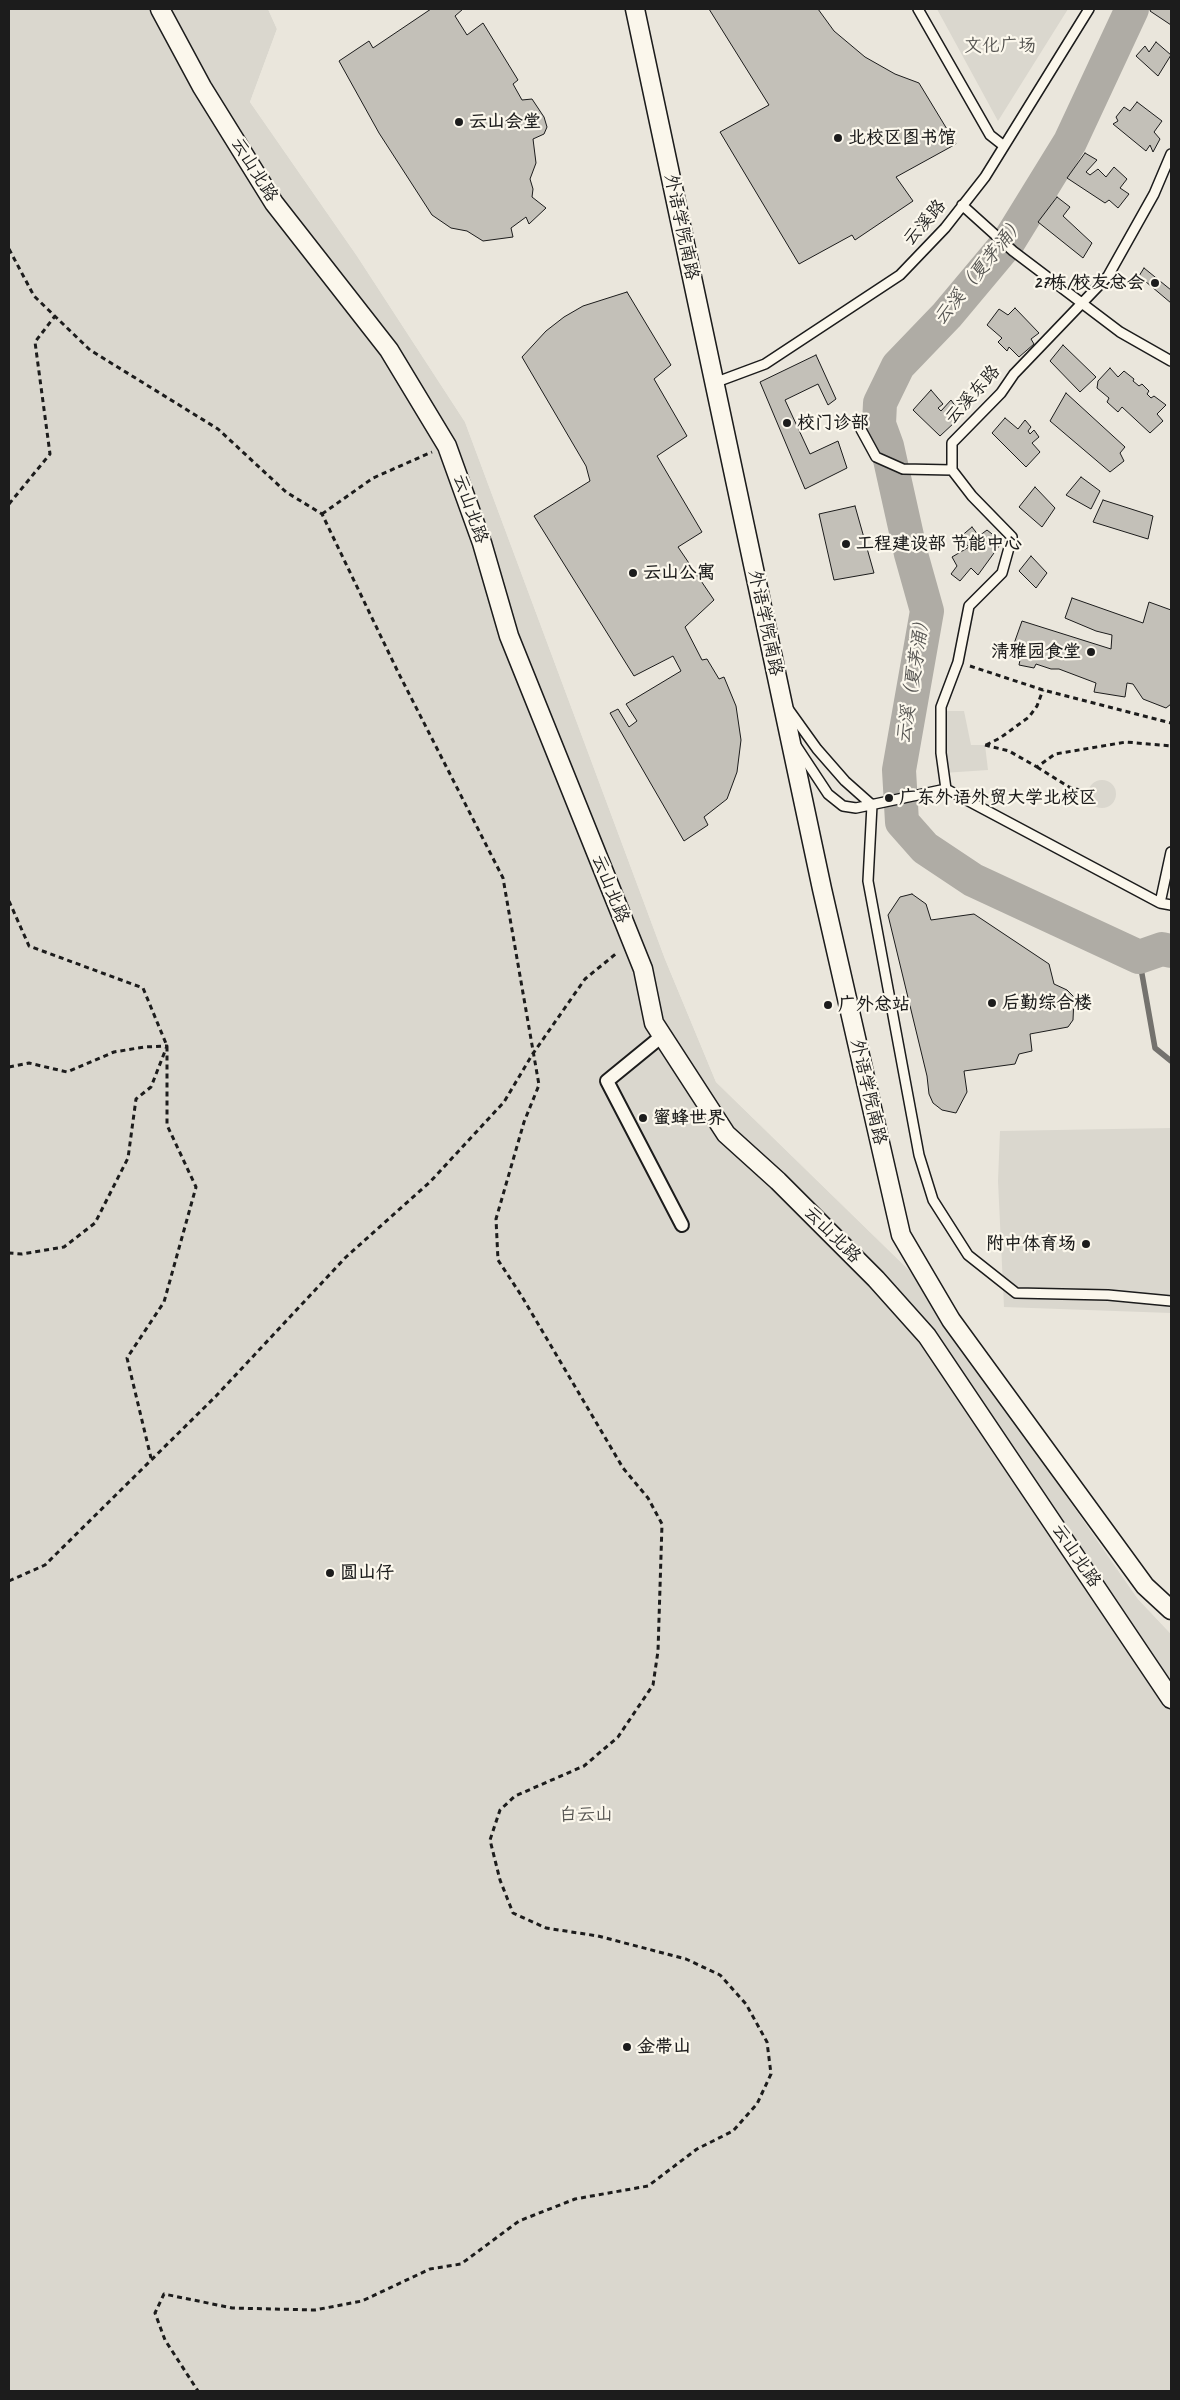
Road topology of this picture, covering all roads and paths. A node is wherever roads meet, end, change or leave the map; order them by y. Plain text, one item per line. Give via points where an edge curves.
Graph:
1 (160, 9) edge
2 (636, 9) edge
3 (918, 9) edge
4 (1089, 9) edge
5 (1004, 146) junction
6 (1171, 154) edge
7 (962, 205) junction
8 (9, 249) edge
9 (1082, 304) junction
10 (55, 316) junction
11 (1171, 361) edge
12 (714, 383) junction
13 (858, 424) dead end
14 (447, 446) junction
15 (952, 470) junction
16 (9, 504) edge
17 (322, 514) junction
18 (958, 662) junction
19 (1043, 690) junction
20 (781, 699) junction
21 (1171, 723) edge
22 (788, 731) junction
23 (1171, 746) edge
24 (1037, 767) junction
25 (946, 789) junction
26 (1087, 792) dead end
27 (872, 805) junction
28 (1171, 852) edge
29 (9, 901) edge
30 (1160, 903) junction
31 (1171, 905) edge
32 (632, 941) junction
33 (662, 1036) junction
34 (168, 1046) junction
35 (532, 1055) junction
36 (9, 1067) edge
37 (682, 1225) dead end
38 (9, 1253) edge
39 (1171, 1301) edge
40 (951, 1320) junction
41 (927, 1336) junction
42 (151, 1458) junction
43 (9, 1579) edge
44 (1171, 1610) edge
45 (1171, 1699) edge
46 (198, 2391) edge

1 - 14 street, 云山北路 via 202,86 274,203 389,350
2 - 12 street, 外语学院南路
3 - 5 lane via 990,135
4 - 5 lane, 云溪路
5 - 7 lane, 云溪路
6 - 9 lane, 云溪东路 via 1154,194 1108,276
7 - 9 lane via 1013,251
7 - 12 lane, 云溪路 via 945,228 900,275 765,364
8 - 10 path via 34,296
9 - 11 lane via 1120,332
9 - 15 lane, 云溪东路 via 952,443
10 - 16 path via 35,342 50,454
10 - 17 path via 90,350 218,429 286,492
12 - 20 street, 外语学院南路
13 - 15 lane via 876,457 902,469
14 - 17 path via 373,478
14 - 32 street, 云山北路 via 482,543 509,636
15 - 18 lane via 1012,537 1002,573 969,606
17 - 35 path via 503,878
18 - 19 path
18 - 25 lane via 941,707 941,753
19 - 21 path
19 - 24 path via 1029,717 985,745 1009,751
20 - 22 street, 外语学院南路
20 - 27 lane via 817,749
22 - 27 lane via 828,794 843,806
22 - 40 street, 外语学院南路 via 901,1236
23 - 24 path via 1126,742 1055,754
24 - 26 path via 1069,787
25 - 27 lane
25 - 30 lane
27 - 39 lane via 868,882 919,1155 933,1200 968,1255 1016,1293 1108,1295
28 - 30 lane
29 - 34 path via 29,946 143,988
30 - 31 lane
32 - 33 street, 云山北路 via 643,969 654,1023
32 - 35 path via 585,979
33 - 37 street via 607,1081
33 - 41 street, 云山北路 via 726,1134 876,1279
34 - 36 path via 114,1052 67,1072 29,1063
34 - 38 path via 150,1086 136,1099 128,1158 95,1223 64,1247
34 - 42 path via 166,1124 196,1187 164,1302 127,1358
35 - 42 path via 504,1102 430,1182 346,1258 216,1396
35 - 46 path via 539,1085 524,1122 496,1219 498,1260 623,1468 648,1498 662,1524 658,1651 653,1685 618,1737 584,1766 515,1796 500,1810 490,1840 500,1880 514,1913 546,1928 598,1936 677,1956 720,1975 746,2004 767,2042 771,2074 756,2104 733,2131 697,2149 648,2186 575,2199 519,2221 461,2264 430,2269 362,2301 315,2310 232,2308 164,2294 155,2313 165,2340
40 - 41 street
40 - 44 street, 外语学院南路 via 1145,1586
41 - 45 street, 云山北路
42 - 43 path via 45,1565

